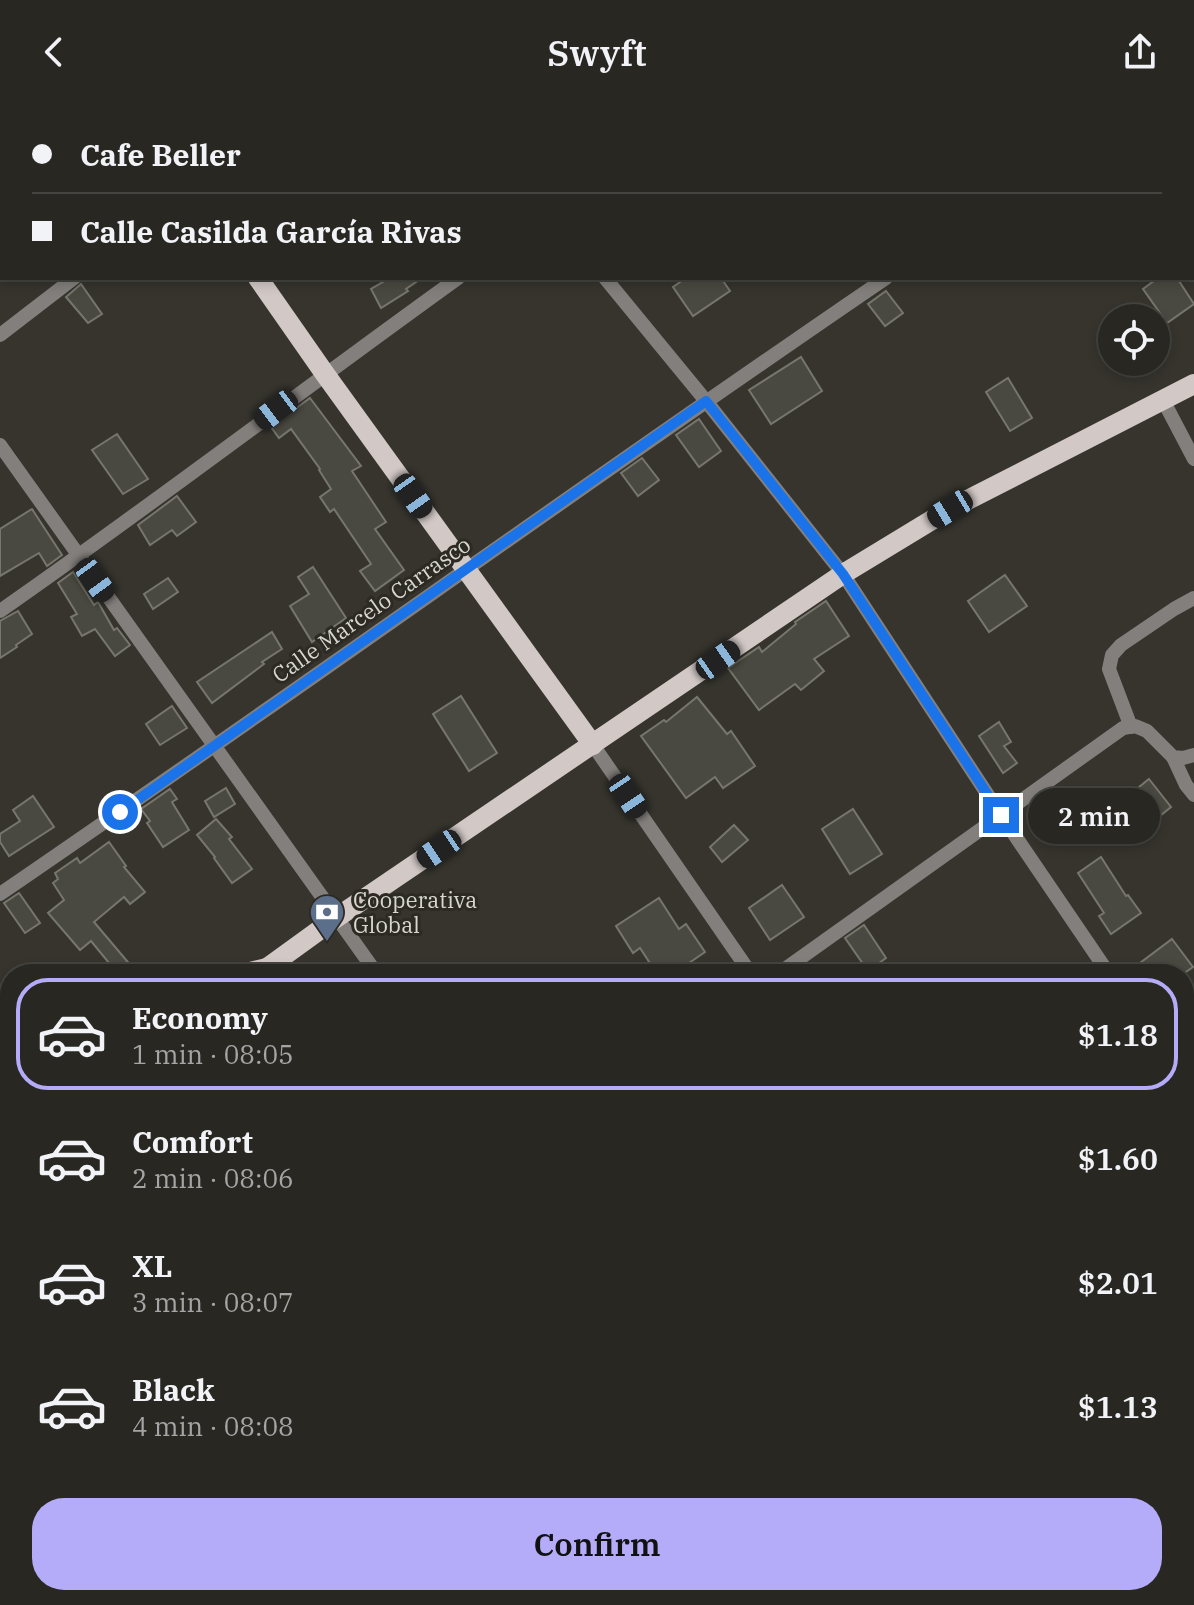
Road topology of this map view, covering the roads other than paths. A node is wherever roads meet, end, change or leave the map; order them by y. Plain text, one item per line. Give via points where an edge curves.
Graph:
1 (71, 280) edge
2 (259, 280) edge
3 (455, 280) edge
4 (607, 280) edge
5 (883, 280) edge
6 (0, 335) edge
7 (325, 374) junction
8 (1194, 384) edge
9 (1163, 400) junction
10 (706, 401) junction
11 (0, 445) edge
12 (1194, 459) edge
13 (78, 556) junction
14 (465, 569) junction
15 (843, 574) junction
16 (1194, 598) edge
17 (0, 611) edge
18 (1131, 727) junction
19 (593, 745) junction
20 (216, 747) junction
21 (1194, 755) edge
22 (1173, 757) junction
23 (1194, 795) edge
24 (1001, 815) junction
25 (0, 894) edge
26 (336, 918) junction
27 (274, 964) edge
28 (370, 964) edge
29 (744, 964) edge
30 (792, 964) edge
31 (1102, 964) edge

1 - 6 street
2 - 7 main road
3 - 7 street
4 - 10 street
5 - 10 street, Calle Marcelo Carrasco
7 - 13 street
7 - 14 main road
8 - 9 main road
9 - 12 street
9 - 15 main road via 950,509
10 - 14 street, Calle Marcelo Carrasco
10 - 15 street
11 - 13 street
13 - 17 street
13 - 20 street
14 - 19 main road
14 - 20 street, Calle Marcelo Carrasco
15 - 19 main road
15 - 24 street
16 - 18 street via 1112,655 1109,669
18 - 22 street via 1147,731
18 - 24 street
19 - 26 main road
19 - 29 street
20 - 25 street, Calle Marcelo Carrasco
20 - 26 street
21 - 22 street
22 - 23 street
24 - 30 street
24 - 31 street
26 - 27 main road
26 - 28 street

